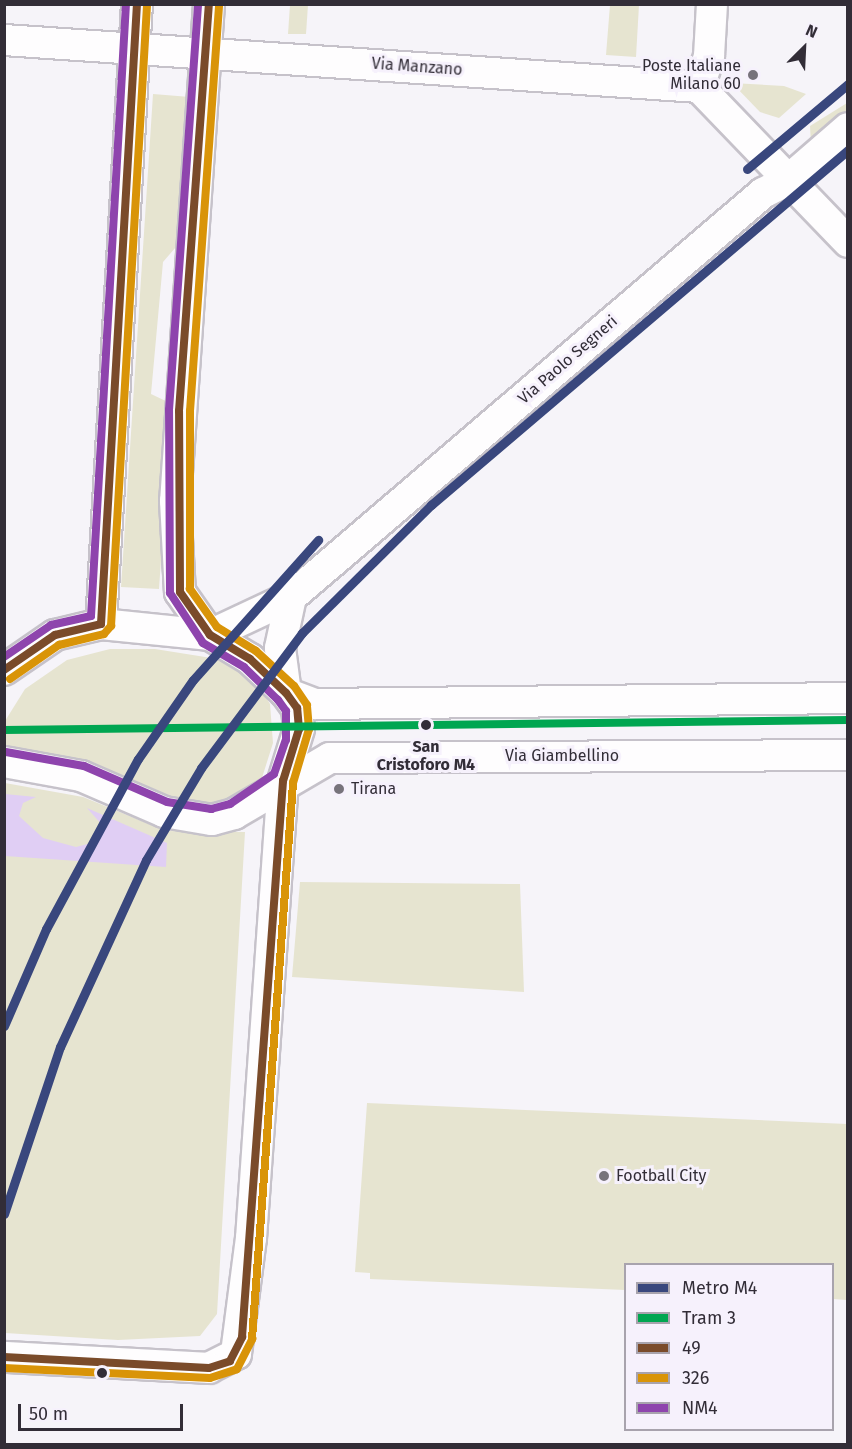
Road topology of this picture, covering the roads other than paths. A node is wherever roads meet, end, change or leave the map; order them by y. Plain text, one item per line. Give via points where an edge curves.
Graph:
1 (137, 4) edge
2 (208, 4) edge
3 (712, 4) edge
4 (4, 40) edge
5 (134, 48) junction
6 (205, 53) junction
7 (699, 87) junction
8 (848, 128) edge
9 (788, 180) junction
10 (848, 242) edge
11 (291, 597) junction
12 (102, 624) junction
13 (210, 635) junction
14 (4, 670) edge
15 (286, 693) junction
16 (848, 698) edge
17 (848, 755) edge
18 (4, 762) edge
19 (283, 781) junction
20 (4, 1358) edge

1 - 5 street
2 - 6 street
3 - 7 street via 709,56
4 - 5 street, Via Manzano
5 - 6 street, Via Manzano
5 - 12 street
6 - 7 street, Via Manzano
6 - 13 street via 176,501 180,592
7 - 9 street
8 - 9 street, Via Paolo Segneri
9 - 10 street
9 - 11 street, Via Paolo Segneri via 753,201
11 - 13 street, Via Paolo Segneri
11 - 15 street via 280,648
12 - 13 street
12 - 14 street via 55,635
13 - 15 street via 250,659
15 - 16 street via 315,704
15 - 19 street via 297,708 298,729
17 - 19 street, Via Giambellino via 342,758
18 - 19 street, Via Giambellino via 81,776 187,819 234,814
19 - 20 street via 251,1238 236,1354 209,1368

